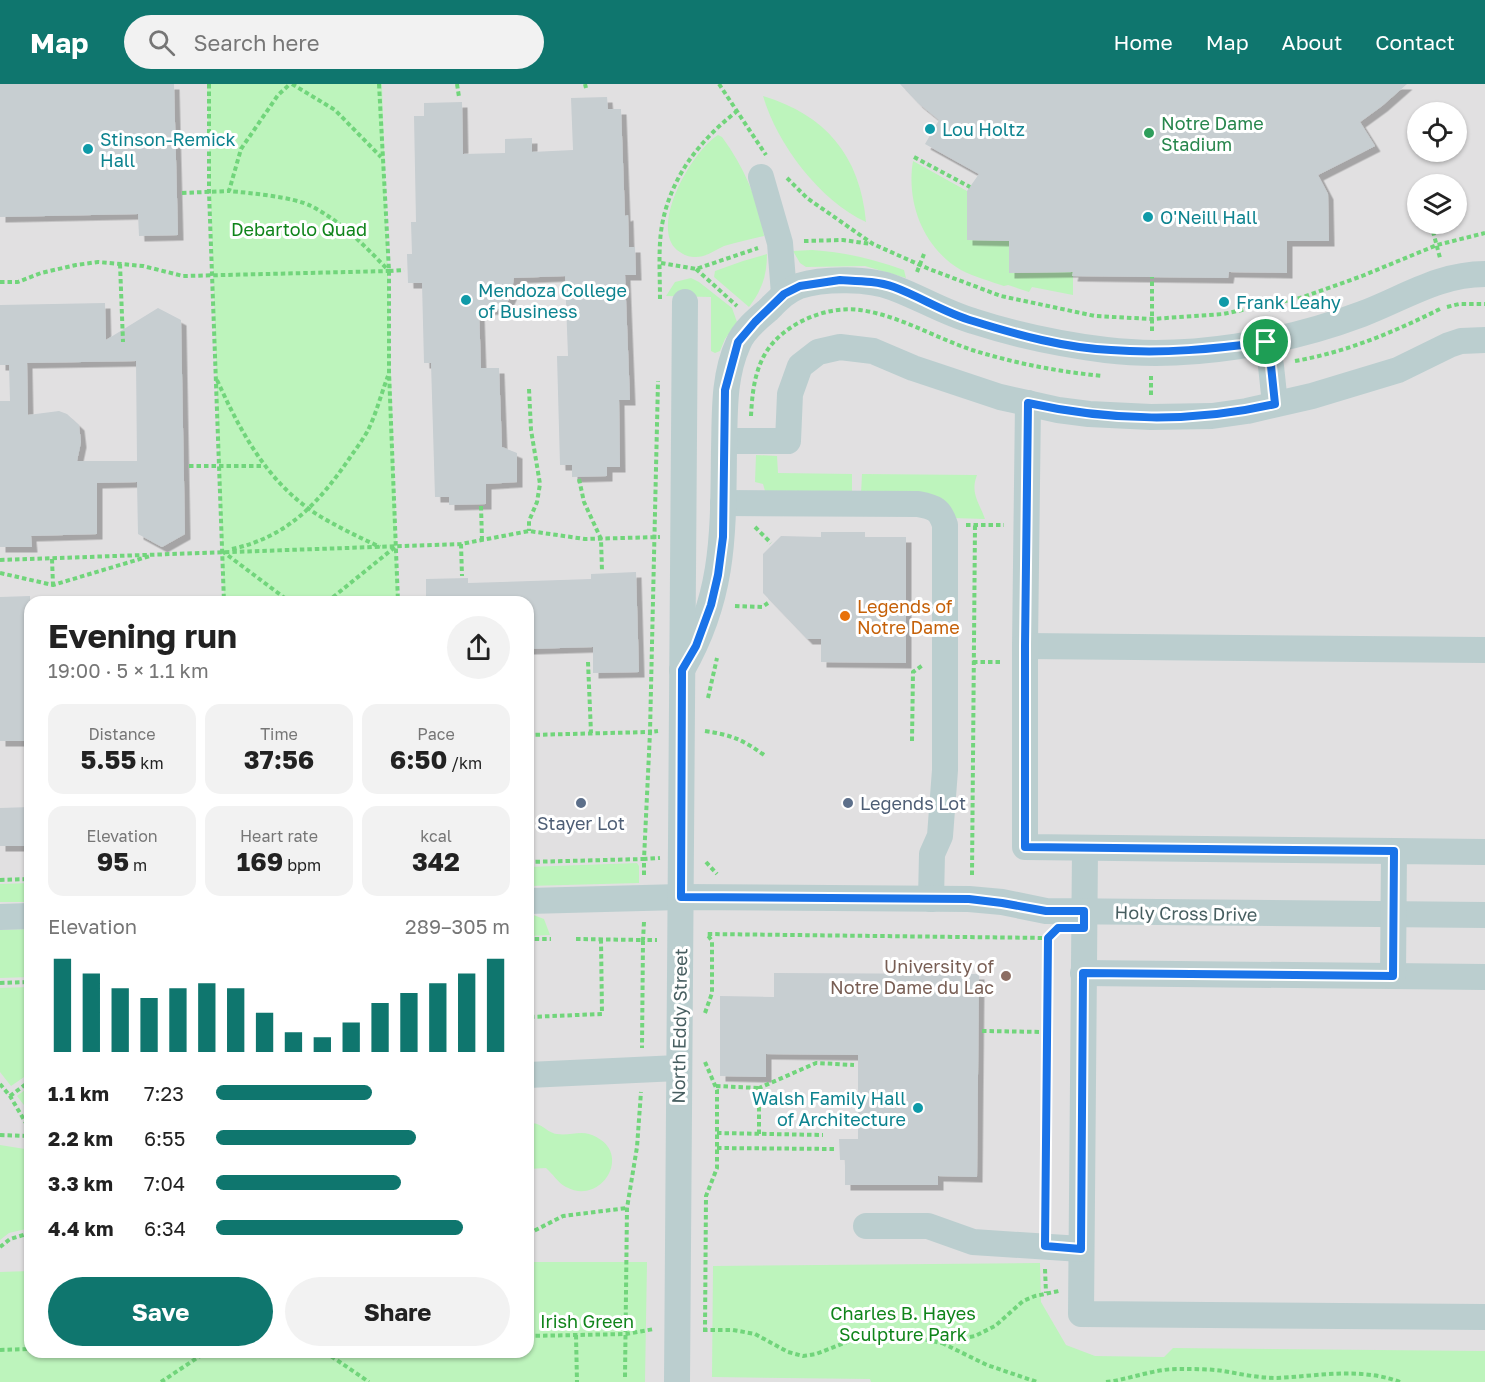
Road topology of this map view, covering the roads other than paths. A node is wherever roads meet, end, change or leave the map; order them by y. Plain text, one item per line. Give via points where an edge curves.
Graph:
1 (761, 177) dead end
2 (1485, 274) edge
3 (784, 294) junction
4 (685, 302) dead end
5 (1485, 340) edge
6 (1266, 342) junction
7 (1028, 403) junction
8 (1275, 404) junction
9 (724, 441) junction
10 (723, 502) junction
11 (1485, 650) edge
12 (1018, 655) junction
13 (682, 670) junction
14 (1085, 849) junction
15 (1394, 851) junction
16 (1485, 852) edge
17 (681, 897) junction
18 (939, 899) junction
19 (534, 901) edge
20 (1394, 915) junction
21 (1485, 915) edge
22 (24, 916) edge
23 (0, 917) edge
24 (1084, 920) junction
25 (1083, 973) junction
26 (1393, 976) junction
27 (1485, 977) edge
28 (678, 1068) junction
29 (534, 1075) edge
30 (866, 1226) dead end
31 (1081, 1249) junction
32 (1485, 1317) edge
33 (677, 1382) edge

1 - 3 street via 780,243
2 - 6 street via 1467,274 1432,283 1364,313
3 - 6 street via 800,286 840,280 868,281 1009,332 1109,350 1187,351
3 - 9 street via 738,342 725,390
4 - 13 street, North Eddy Street
5 - 8 street via 1455,343 1398,370
6 - 8 street
7 - 8 street via 1089,414 1142,417 1212,416
7 - 9 street via 943,379 873,351 840,347 818,352 800,366 790,394 788,441
7 - 12 street
9 - 10 street
10 - 13 street via 723,537 711,605 696,646
10 - 18 street via 918,504 942,514 945,770 940,836 932,854
11 - 12 street
12 - 14 street via 1025,847
13 - 17 street, North Eddy Street
14 - 15 street
14 - 24 street
15 - 16 street
15 - 20 street
17 - 18 street, Holy Cross Drive
17 - 19 street, Holy Cross Drive
17 - 28 street, North Eddy Street
18 - 24 street, Holy Cross Drive via 1002,903
20 - 21 street, Holy Cross Drive
20 - 24 street, Holy Cross Drive
20 - 26 street
22 - 23 street
24 - 25 street
25 - 26 street
25 - 31 street
26 - 27 street
28 - 29 street
28 - 33 street, North Eddy Street
30 - 31 street via 928,1226 973,1242
31 - 32 street via 1081,1314

